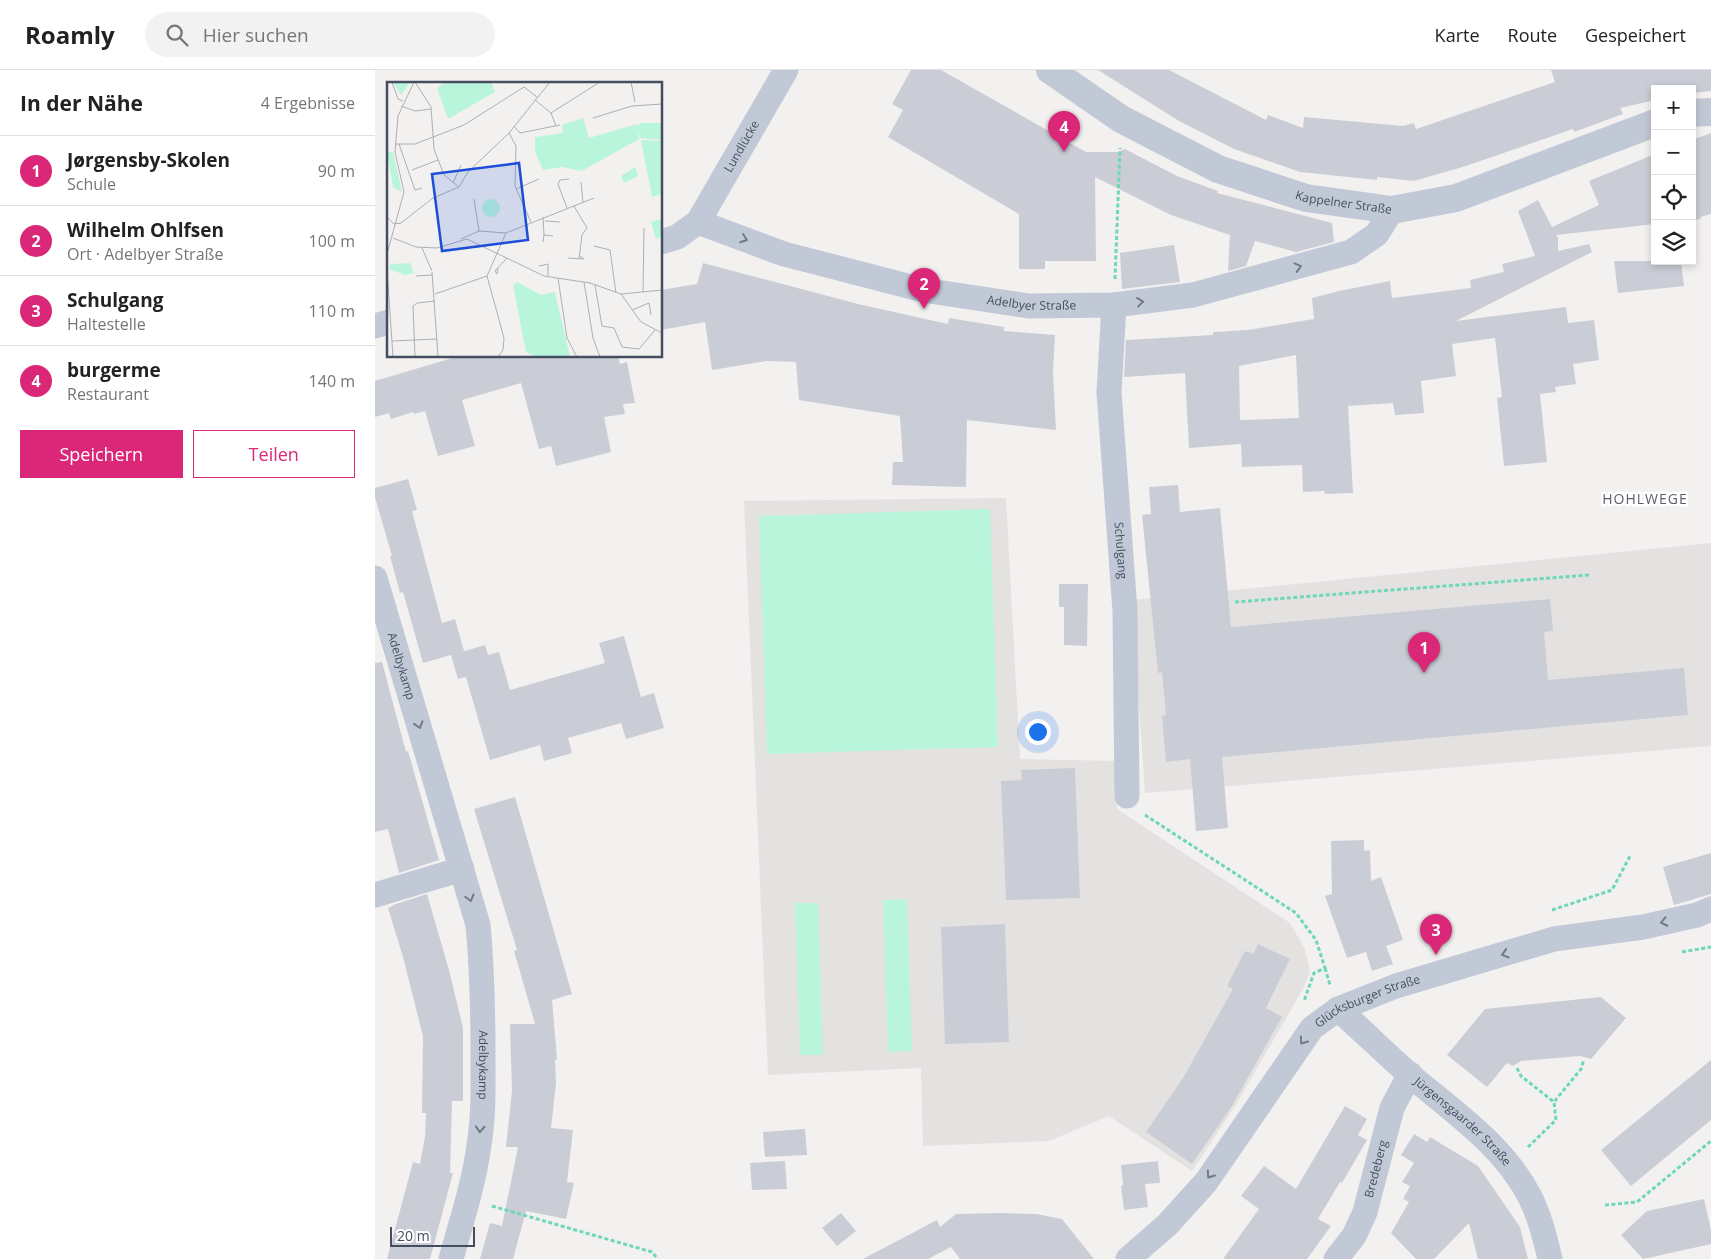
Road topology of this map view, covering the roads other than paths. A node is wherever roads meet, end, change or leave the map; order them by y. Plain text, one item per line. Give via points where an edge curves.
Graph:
1 (786, 70) edge
2 (1050, 70) edge
3 (1711, 112) edge
4 (1696, 113) edge
5 (1651, 125) edge
6 (1392, 210) junction
7 (698, 222) junction
8 (663, 241) edge
9 (1114, 305) junction
10 (375, 578) edge
11 (1127, 796) road end
12 (462, 869) junction
13 (375, 895) edge
14 (1711, 909) edge
15 (1335, 999) junction
16 (1409, 1074) junction
17 (451, 1259) edge
18 (1128, 1259) edge
19 (1336, 1259) edge
20 (1550, 1259) edge

1 - 7 street, Lundlücke
2 - 6 street, Kappelner Straße via 1121,119 1218,169 1306,198
3 - 4 street
5 - 6 street, Kappelner Straße via 1456,198
9 -> 6 street, Adelbyer Straße via 1193,295 1351,252 1377,234
7 - 8 street via 677,237
7 -> 9 street, Adelbyer Straße via 784,254 923,290 1029,306
9 - 11 street, Schulgang via 1109,392 1125,611
10 -> 12 street, Adelbykamp
12 - 13 street
12 -> 17 street, Adelbykamp via 478,925 482,962 483,1088 479,1145
14 -> 15 street, Glücksburger Straße via 1643,927 1554,939 1397,986
15 - 16 street, Jürgensgaarder Straße
15 -> 18 street, Glücksburger Straße via 1205,1182 1167,1225
16 - 19 street, Bredeberg via 1392,1108 1365,1212 1354,1236
16 - 20 street, Jürgensgaarder Straße via 1472,1126 1510,1165 1542,1225

